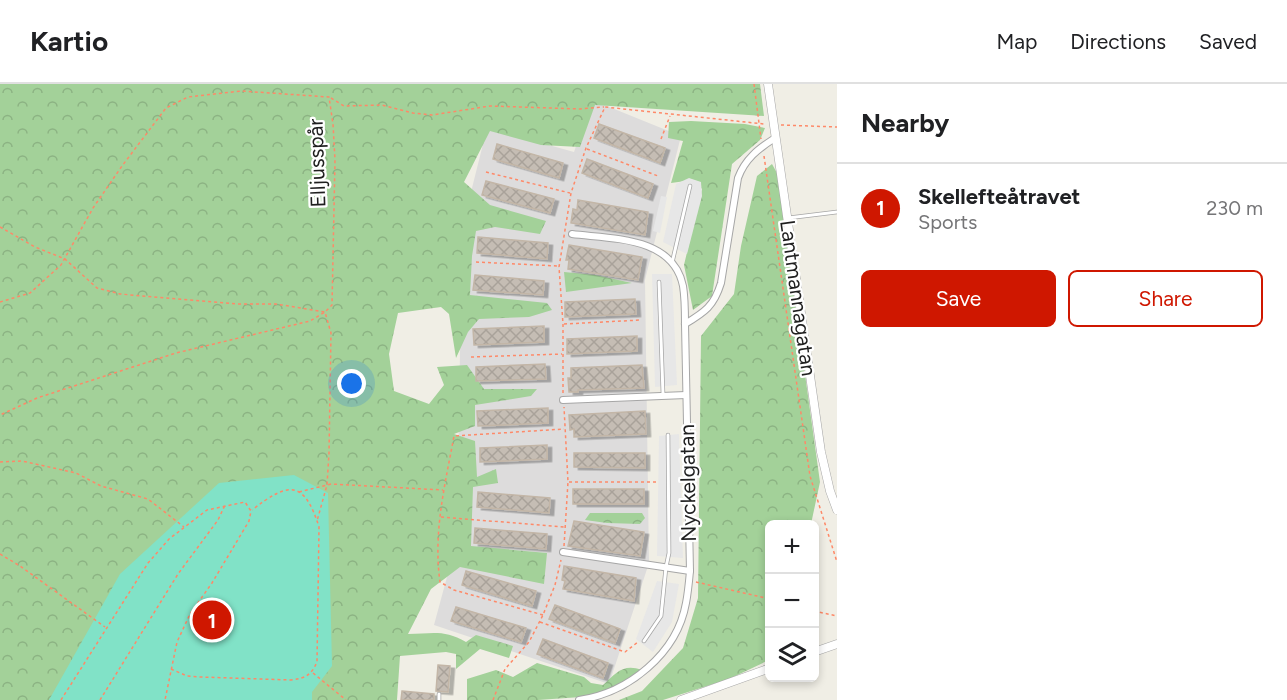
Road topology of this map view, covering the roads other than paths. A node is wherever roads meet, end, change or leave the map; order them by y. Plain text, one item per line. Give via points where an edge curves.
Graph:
1 (768, 84) edge
2 (775, 138) junction
3 (690, 186) dead end
4 (837, 212) edge
5 (786, 219) junction
6 (572, 234) dead end
7 (672, 264) junction
8 (659, 282) dead end
9 (685, 324) junction
10 (686, 395) junction
11 (663, 396) junction
12 (563, 400) road end
13 (668, 435) dead end
14 (837, 510) edge
15 (563, 552) road end
16 (666, 567) junction
17 (690, 571) junction
18 (644, 641) road end
19 (837, 644) edge
20 (819, 650) edge
21 (765, 670) edge
22 (439, 694) dead end
23 (439, 700) edge
24 (579, 700) edge
25 (681, 700) edge

1 - 2 street, Lantmannagatan
2 - 5 street, Lantmannagatan
2 - 9 street via 742,166 717,297 705,312
3 - 7 lane
4 - 5 lane
5 - 14 street, Lantmannagatan via 821,452
6 - 7 street via 645,244
7 - 9 street, Nyckelgatan via 682,285
8 - 11 lane
9 - 10 street, Nyckelgatan
10 - 11 street, Nyckelgatan
10 - 17 street, Nyckelgatan
11 - 12 street, Nyckelgatan
13 - 16 lane
15 - 16 street, Nyckelgatan
16 - 17 street, Nyckelgatan
16 - 18 lane via 662,616
17 - 24 street, Nyckelgatan via 686,605 678,626 654,662 617,689
19 - 20 street
21 - 25 street
22 - 23 lane

